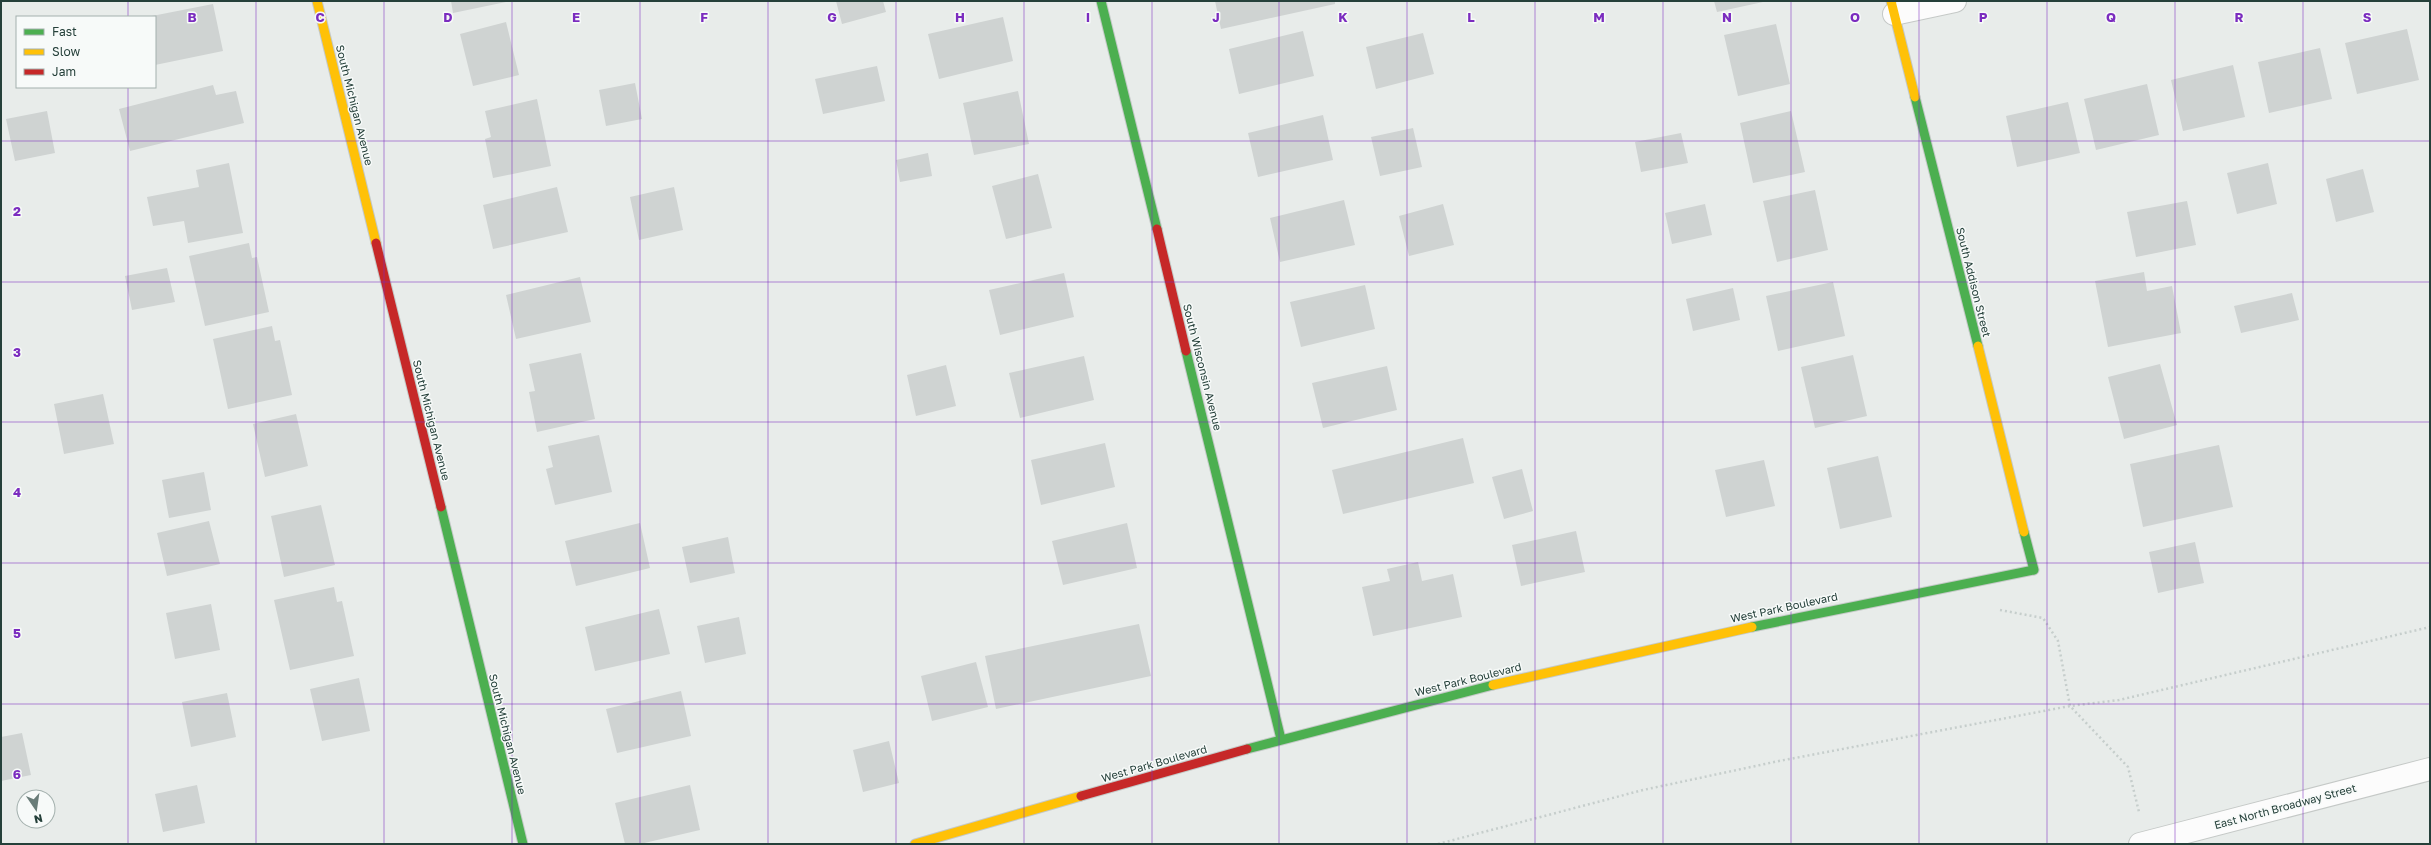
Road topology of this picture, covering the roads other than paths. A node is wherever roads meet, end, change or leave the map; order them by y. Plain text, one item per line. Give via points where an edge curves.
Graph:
1 (317, 1) edge
2 (1101, 1) edge
3 (1955, 1) edge
4 (1892, 7) edge
5 (2034, 570) joint
6 (1281, 740) junction
7 (2430, 769) edge
8 (2143, 843) edge
9 (523, 844) edge
10 (915, 844) edge

1 - 9 street, South Michigan Avenue
2 - 6 street, South Wisconsin Avenue
3 - 4 street
4 - 5 street, South Addison Street
5 - 6 street, West Park Boulevard via 1750,626 1494,685
6 - 10 street, West Park Boulevard
7 - 8 street, East North Broadway Street

